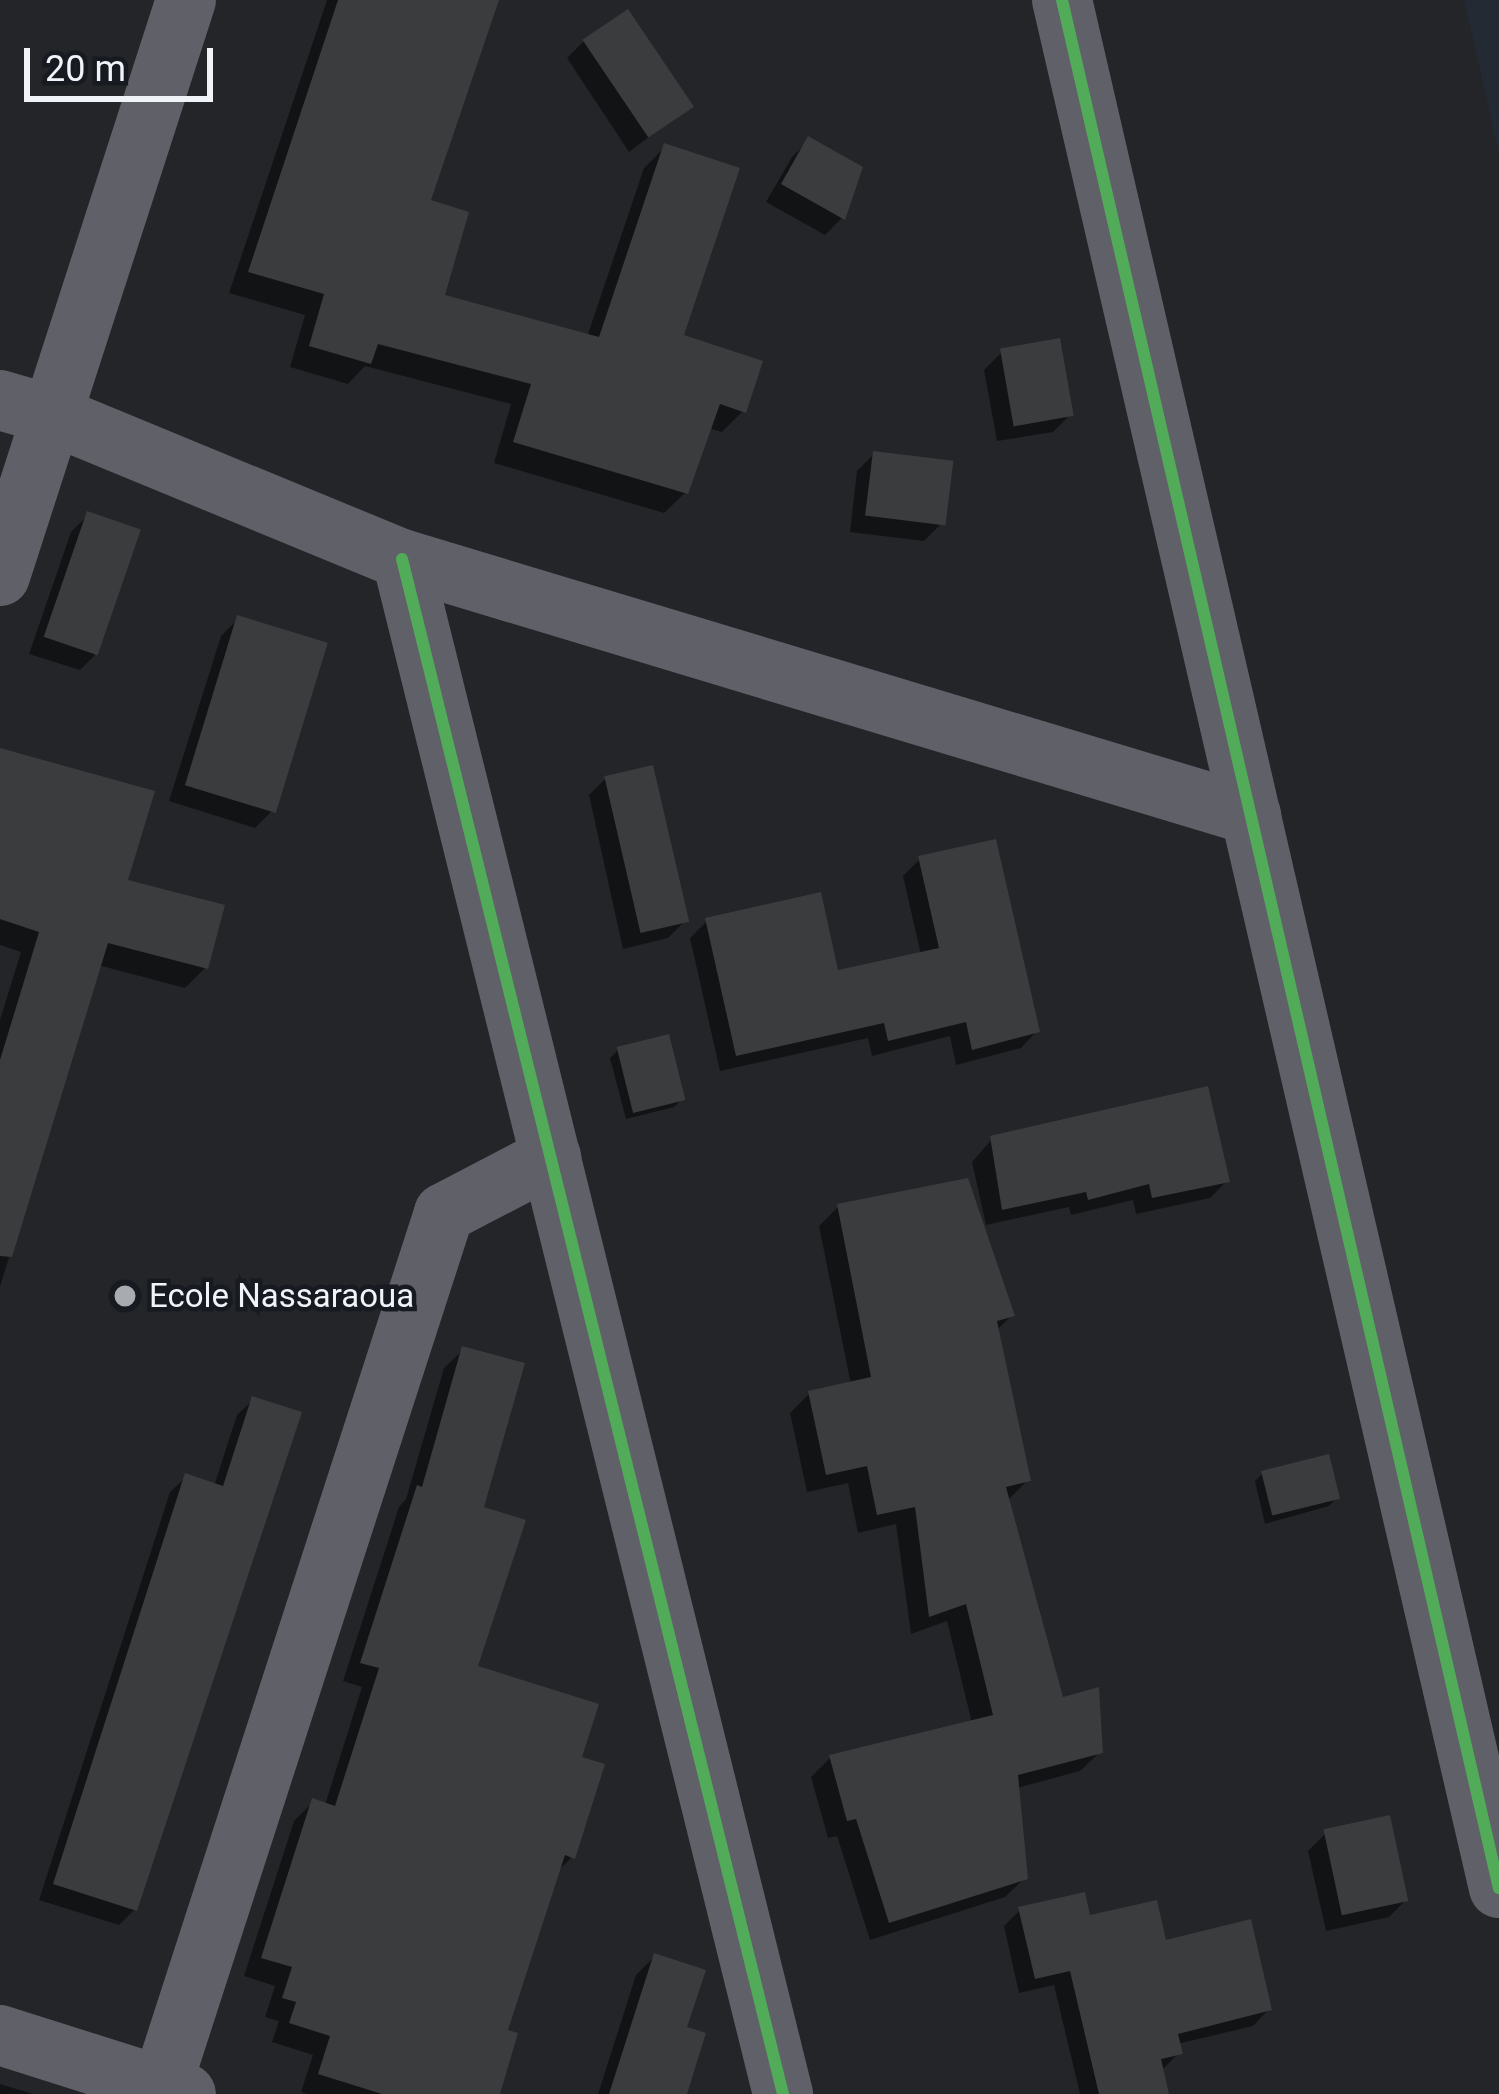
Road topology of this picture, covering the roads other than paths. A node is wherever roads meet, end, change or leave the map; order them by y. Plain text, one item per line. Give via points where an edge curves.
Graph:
1 (186, 0) edge
2 (1062, 0) edge
3 (26, 407) edge
4 (402, 559) junction
5 (0, 576) edge
6 (1251, 815) junction
7 (550, 1157) junction
8 (1499, 1888) edge
9 (0, 2035) edge
10 (169, 2091) edge
11 (783, 2094) edge

1 - 3 street
2 - 6 street
3 - 4 street
3 - 5 street
4 - 6 street
4 - 7 street
6 - 8 street
7 - 10 street via 444,1213
7 - 11 street
9 - 10 street

